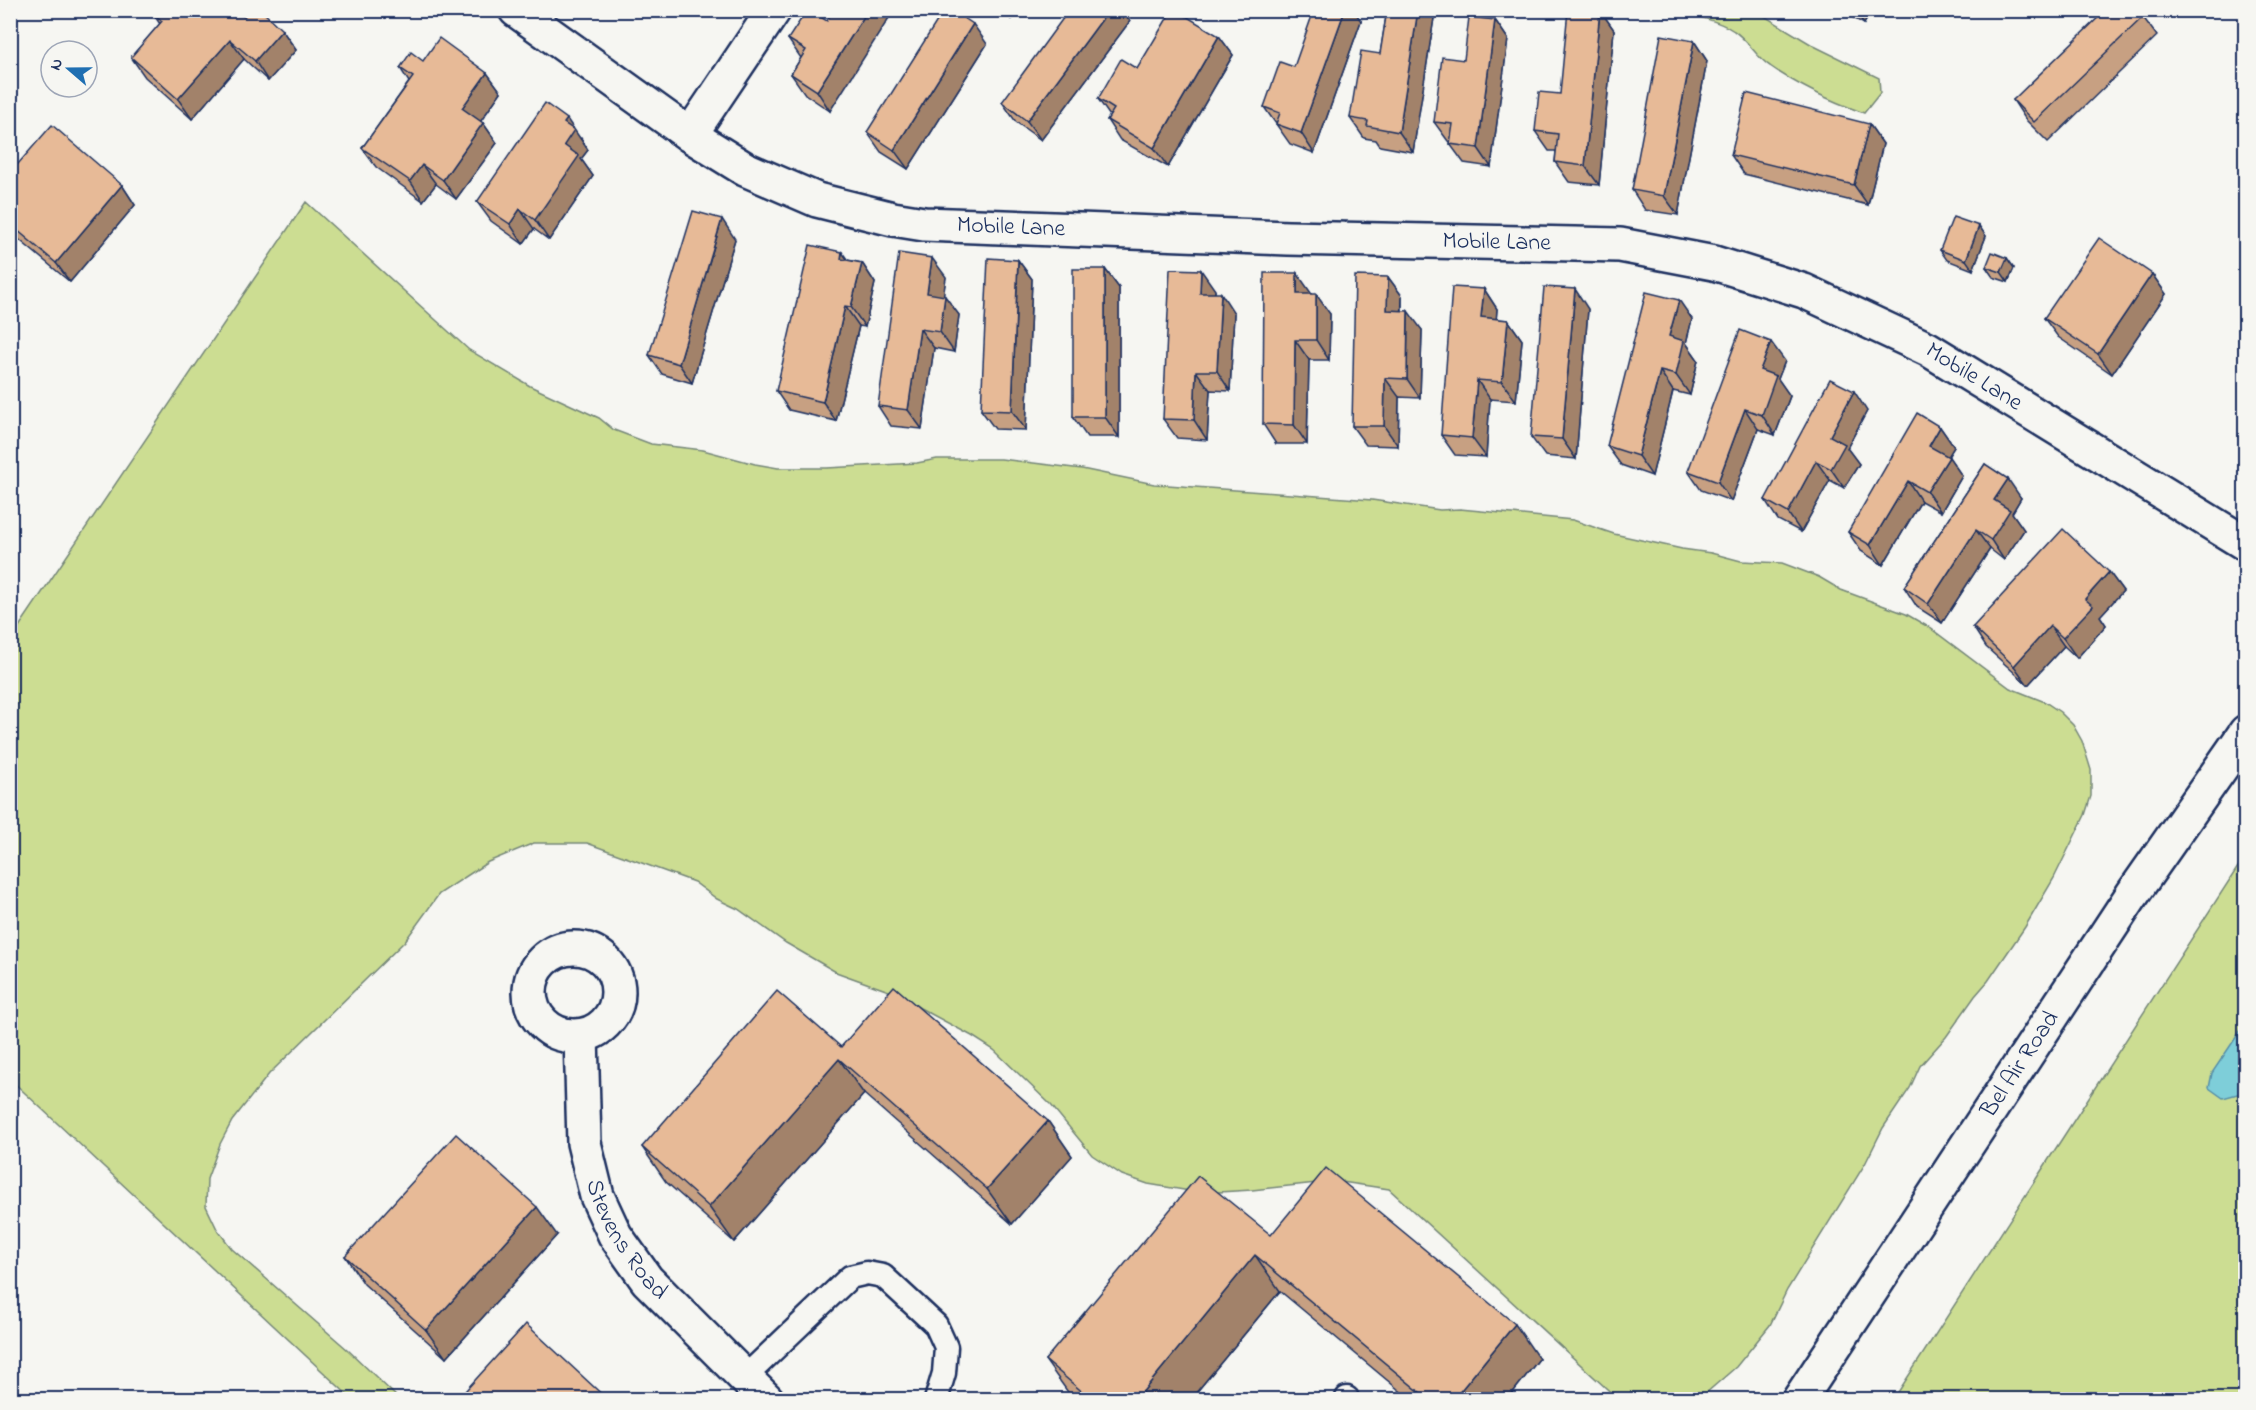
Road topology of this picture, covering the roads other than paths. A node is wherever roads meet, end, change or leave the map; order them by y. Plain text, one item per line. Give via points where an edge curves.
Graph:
1 (516, 10) edge
2 (774, 10) edge
3 (690, 135) junction
4 (2246, 544) edge
5 (2246, 732) edge
6 (581, 1036) dead end
7 (756, 1388) edge
8 (936, 1400) edge
9 (1799, 1400) edge

1 - 3 street, Mobile Lane
2 - 3 street
3 - 4 street, Mobile Lane via 745,169 817,200 924,224 1288,238 1620,245 1714,262 1804,291 1928,349
5 - 9 street, Bel Air Road via 2132,895
6 - 7 street, Stevens Road via 584,1143 597,1196 615,1235 647,1280
7 - 8 lane via 850,1277 867,1274 883,1276 936,1325 946,1347 944,1374

